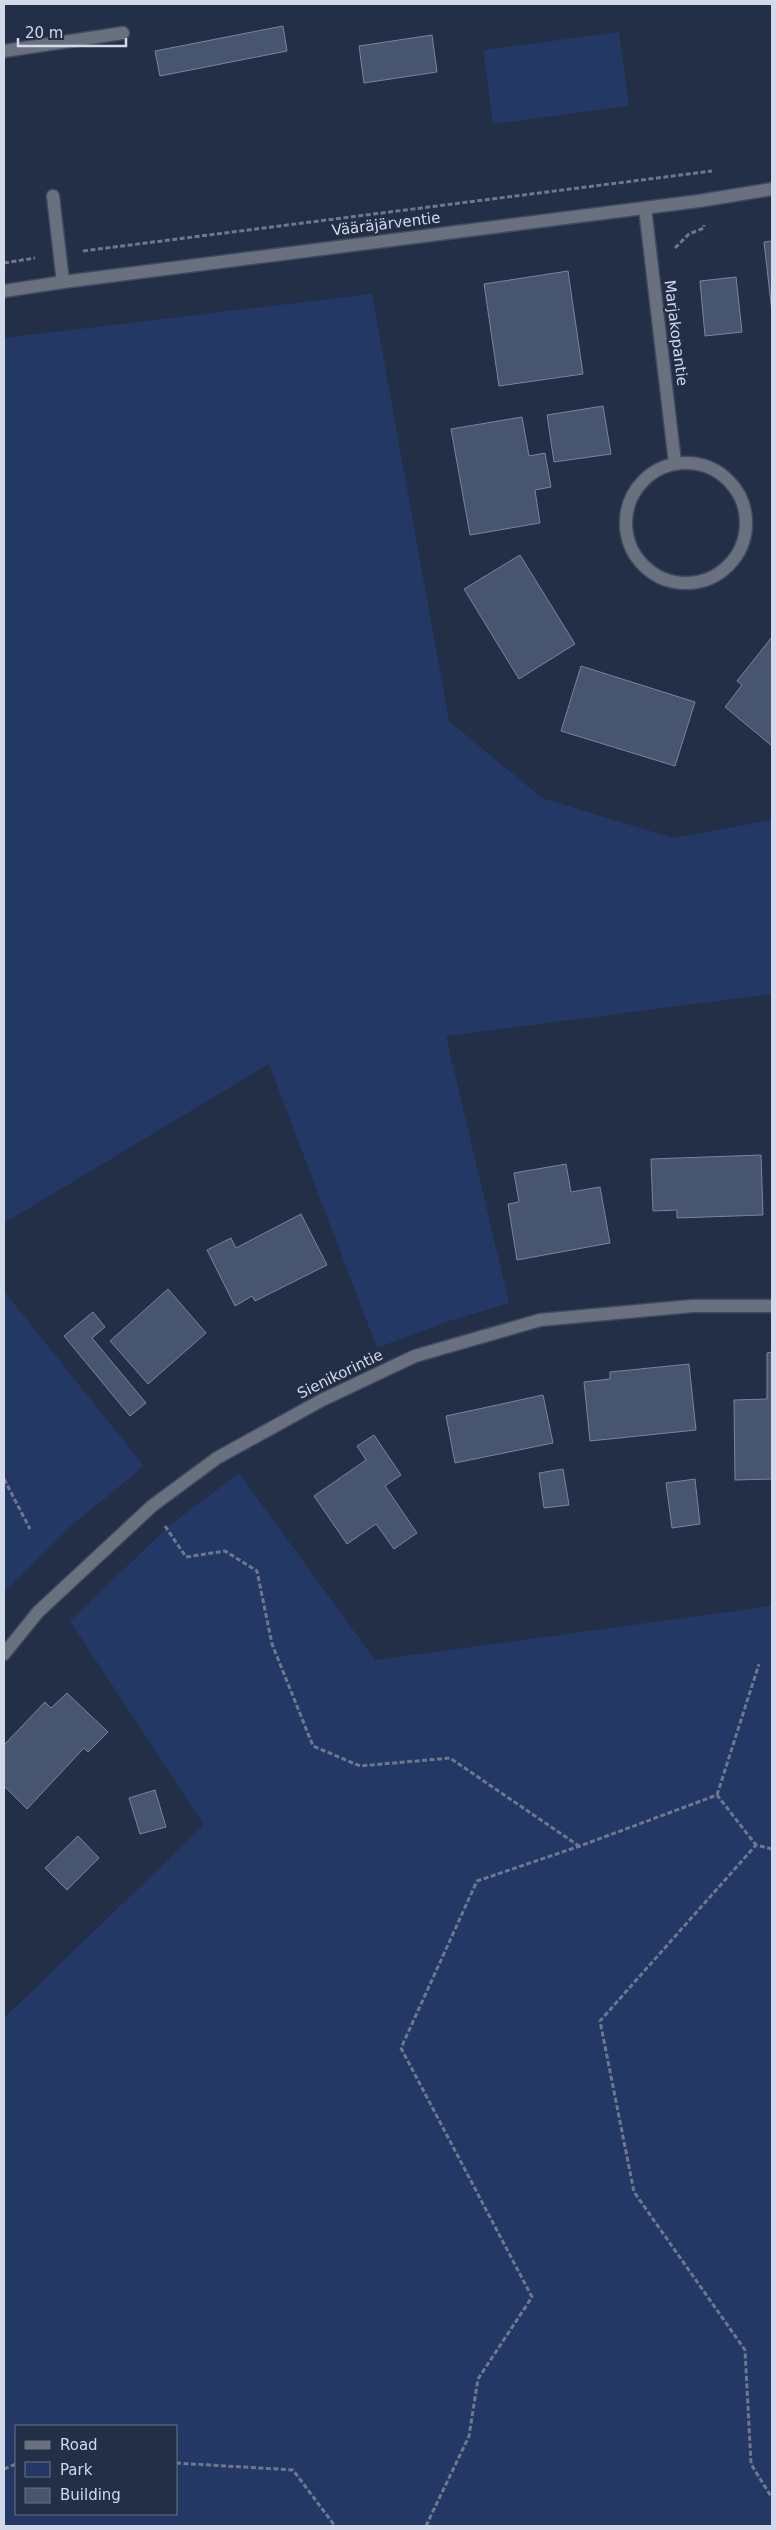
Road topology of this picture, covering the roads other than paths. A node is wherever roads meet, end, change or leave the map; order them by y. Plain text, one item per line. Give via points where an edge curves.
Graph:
1 (123, 33) dead end
2 (4, 51) edge
3 (772, 189) edge
4 (53, 196) dead end
5 (645, 208) junction
6 (63, 282) junction
7 (4, 291) edge
8 (675, 463) junction
9 (772, 1306) edge
10 (4, 1654) edge

1 - 2 street
3 - 5 street, Vääräjärventie
4 - 6 street
5 - 6 street, Vääräjärventie
5 - 8 street, Marjakopantie
6 - 7 street, Vääräjärventie
8 - 8 street via 658,469 643,480 633,494 626,529 635,555 654,574 672,582 690,583 705,580 723,570 737,555 745,537 745,510 742,498 730,481 714,469 695,463
9 - 10 street, Sienikorintie via 692,1306 540,1320 415,1356 322,1400 217,1458 152,1506 38,1612

